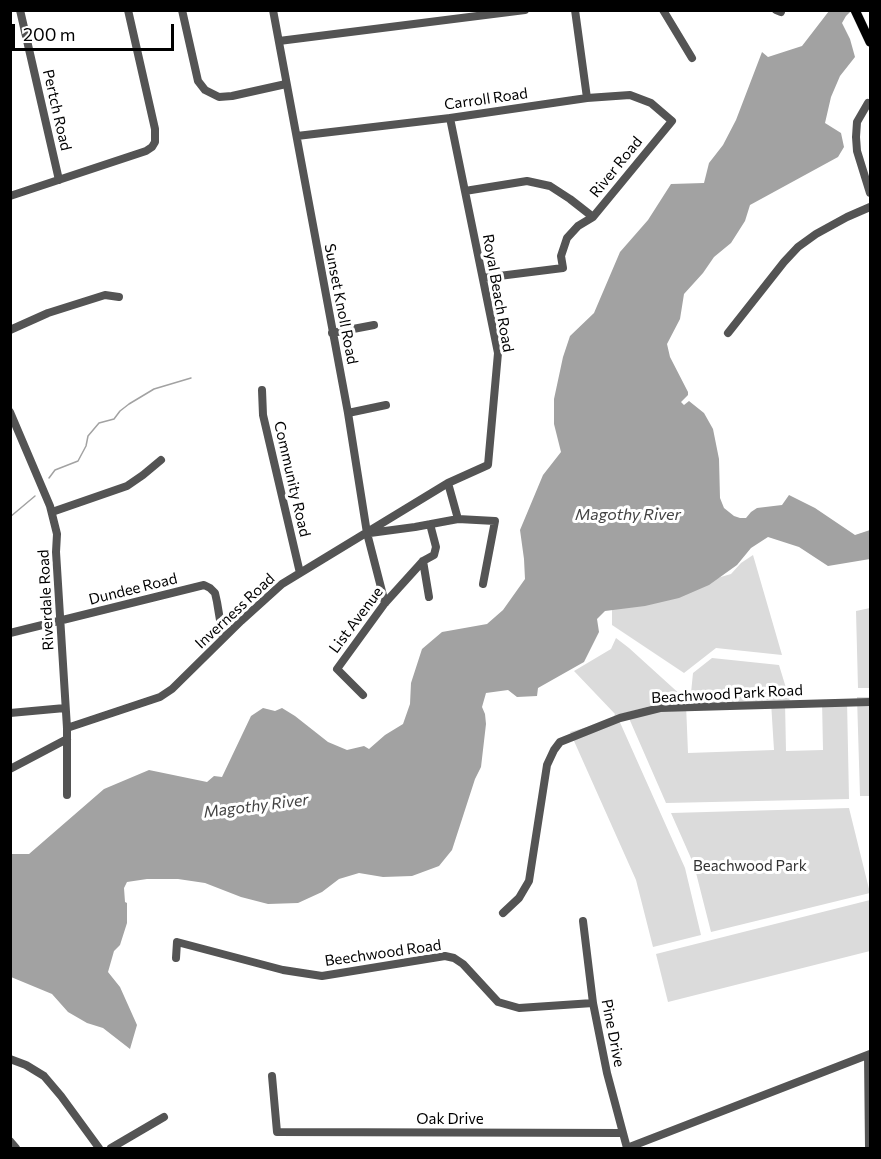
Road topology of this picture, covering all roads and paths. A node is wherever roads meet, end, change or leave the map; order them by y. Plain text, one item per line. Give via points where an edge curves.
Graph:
1 (20, 10) edge
2 (128, 10) edge
3 (182, 10) edge
4 (273, 10) edge
5 (525, 10) edge
6 (574, 10) edge
7 (663, 10) edge
8 (855, 11) edge
9 (279, 41) junction
10 (870, 42) edge
11 (692, 58) dead end
12 (286, 84) junction
13 (587, 99) junction
14 (868, 103) dead end
15 (450, 118) junction
16 (672, 121) joint
17 (297, 136) junction
18 (59, 180) junction
19 (465, 191) junction
20 (870, 193) edge
21 (10, 196) edge
22 (870, 207) edge
23 (593, 217) junction
24 (483, 278) junction
25 (119, 297) dead end
26 (374, 325) dead end
27 (10, 330) edge
28 (332, 333) junction
29 (728, 333) dead end
30 (262, 390) dead end
31 (386, 405) dead end
32 (10, 412) edge
33 (348, 412) junction
34 (161, 460) dead end
35 (448, 483) junction
36 (52, 512) junction
37 (458, 519) junction
38 (430, 524) junction
39 (367, 533) junction
40 (423, 561) junction
41 (300, 573) junction
42 (483, 584) dead end
43 (429, 597) dead end
44 (385, 603) junction
45 (60, 621) junction
46 (10, 633) edge
47 (223, 638) junction
48 (363, 695) dead end
49 (870, 702) edge
50 (64, 708) junction
51 (10, 713) edge
52 (67, 729) junction
53 (67, 739) junction
54 (10, 769) edge
55 (67, 795) dead end
56 (503, 913) dead end
57 (583, 921) dead end
58 (176, 958) dead end
59 (593, 1003) junction
60 (869, 1054) edge
61 (10, 1059) edge
62 (272, 1076) dead end
63 (164, 1117) dead end
64 (622, 1133) junction
65 (10, 1141) edge
66 (627, 1148) edge
67 (16, 1149) edge
68 (99, 1149) edge
69 (111, 1149) edge
70 (869, 1149) edge

1 - 18 street, Pertch Road
2 - 18 street via 155,142 146,151
3 - 12 street via 198,81 205,90 219,97
4 - 9 street, Sunset Knoll Road
5 - 9 street
6 - 13 street
7 - 11 street
8 - 10 main road
9 - 12 street, Sunset Knoll Road
12 - 17 street, Sunset Knoll Road
13 - 15 street, Carroll Road
13 - 16 street, Carroll Road via 630,95 651,103
14 - 20 street via 857,122 855,137
15 - 17 street, Carroll Road
15 - 19 street, Royal Beach Road
16 - 23 street, River Road
17 - 28 street, Sunset Knoll Road
18 - 21 street
19 - 23 street via 527,181 550,186
19 - 24 street, Royal Beach Road
22 - 29 street via 826,228 798,247
23 - 24 street, River Road via 567,238 561,256 563,268
24 - 35 street, Royal Beach Road via 498,353 488,465
25 - 27 street via 105,295
26 - 28 street
28 - 33 street, Sunset Knoll Road
30 - 41 street, Community Road via 263,416
31 - 33 street
32 - 36 street, Riverdale Road
33 - 39 street, Sunset Knoll Road
34 - 36 street via 127,486
35 - 37 street
35 - 39 street, Inverness Road
36 - 45 street, Riverdale Road via 57,534
37 - 38 street
37 - 42 street via 495,521
38 - 39 street
38 - 40 street, List Avenue via 436,552
39 - 41 street, Inverness Road
39 - 44 street, Sunset Knoll Road
40 - 43 street
40 - 44 street, List Avenue
41 - 47 street, Inverness Road via 282,584
44 - 48 street, List Avenue via 337,669
45 - 46 street, Dundee Road
45 - 47 street, Dundee Road via 204,585 214,593
45 - 50 street, Riverdale Road
47 - 52 street, Inverness Road via 160,697
49 - 56 street, Beachwood Park Road via 660,708 620,718 560,742 547,765 529,881
50 - 51 street
50 - 52 street, Riverdale Road
52 - 53 street, Riverdale Road
53 - 54 street
53 - 55 street, Riverdale Road
57 - 59 street, Pine Drive
58 - 59 street, Beechwood Road via 177,942 283,970 322,976 449,957 463,964 498,1002 519,1008
59 - 64 street, Pine Drive
60 - 66 street
60 - 70 street
61 - 68 street via 44,1076
62 - 64 street, Oak Drive via 277,1132
63 - 69 street
64 - 66 street, Pine Drive
65 - 67 street

